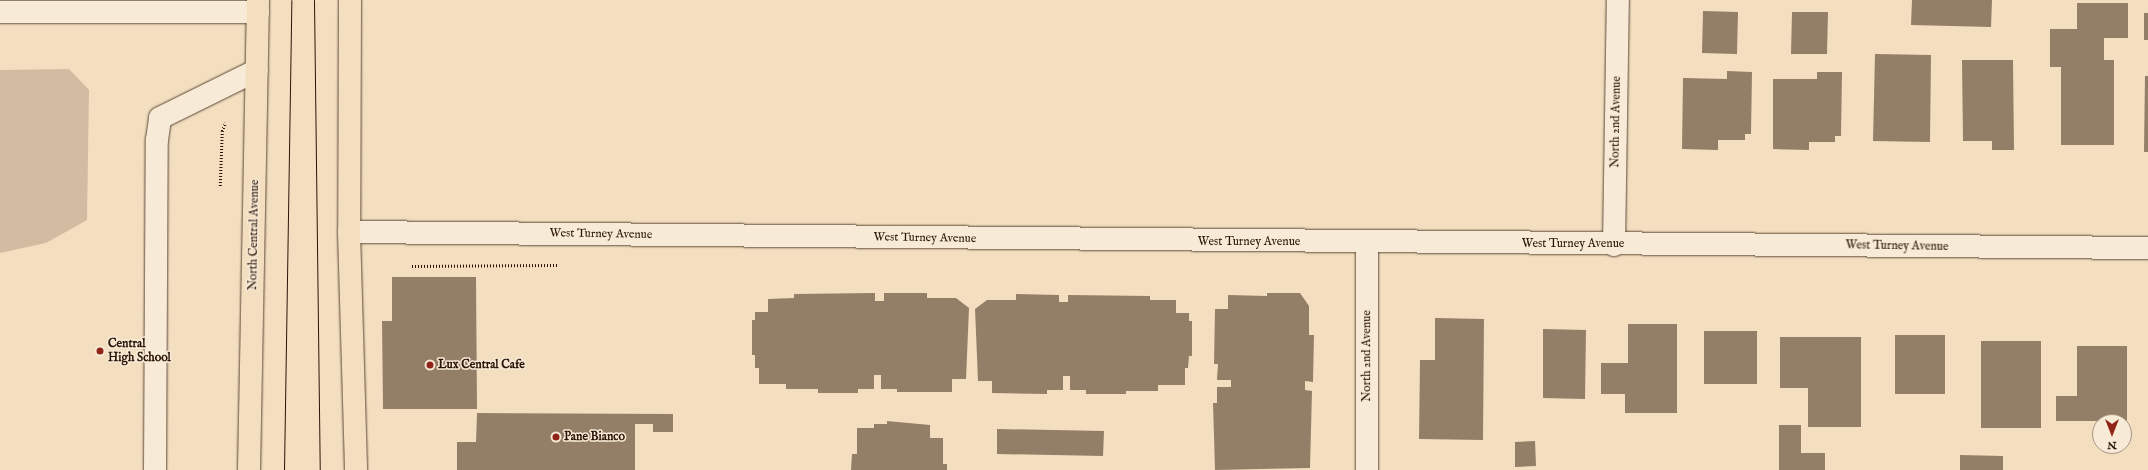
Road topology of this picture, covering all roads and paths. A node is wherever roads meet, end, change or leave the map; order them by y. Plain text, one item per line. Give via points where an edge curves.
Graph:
1 (350, 0) edge
2 (1618, 0) edge
3 (258, 6) edge
4 (0, 12) edge
5 (257, 70) junction
6 (349, 232) junction
7 (1367, 243) junction
8 (1614, 245) junction
9 (2148, 248) edge
10 (155, 470) edge
11 (249, 470) edge
12 (356, 470) edge
13 (1367, 470) edge

1 - 6 main road
2 - 8 street, North 2nd Avenue
3 - 4 street
3 - 5 main road, North Central Avenue
5 - 10 street via 160,118 157,140
5 - 11 main road, North Central Avenue
6 - 7 street, West Turney Avenue
6 - 12 main road
7 - 8 street, West Turney Avenue
7 - 13 street, North 2nd Avenue
8 - 9 street, West Turney Avenue

